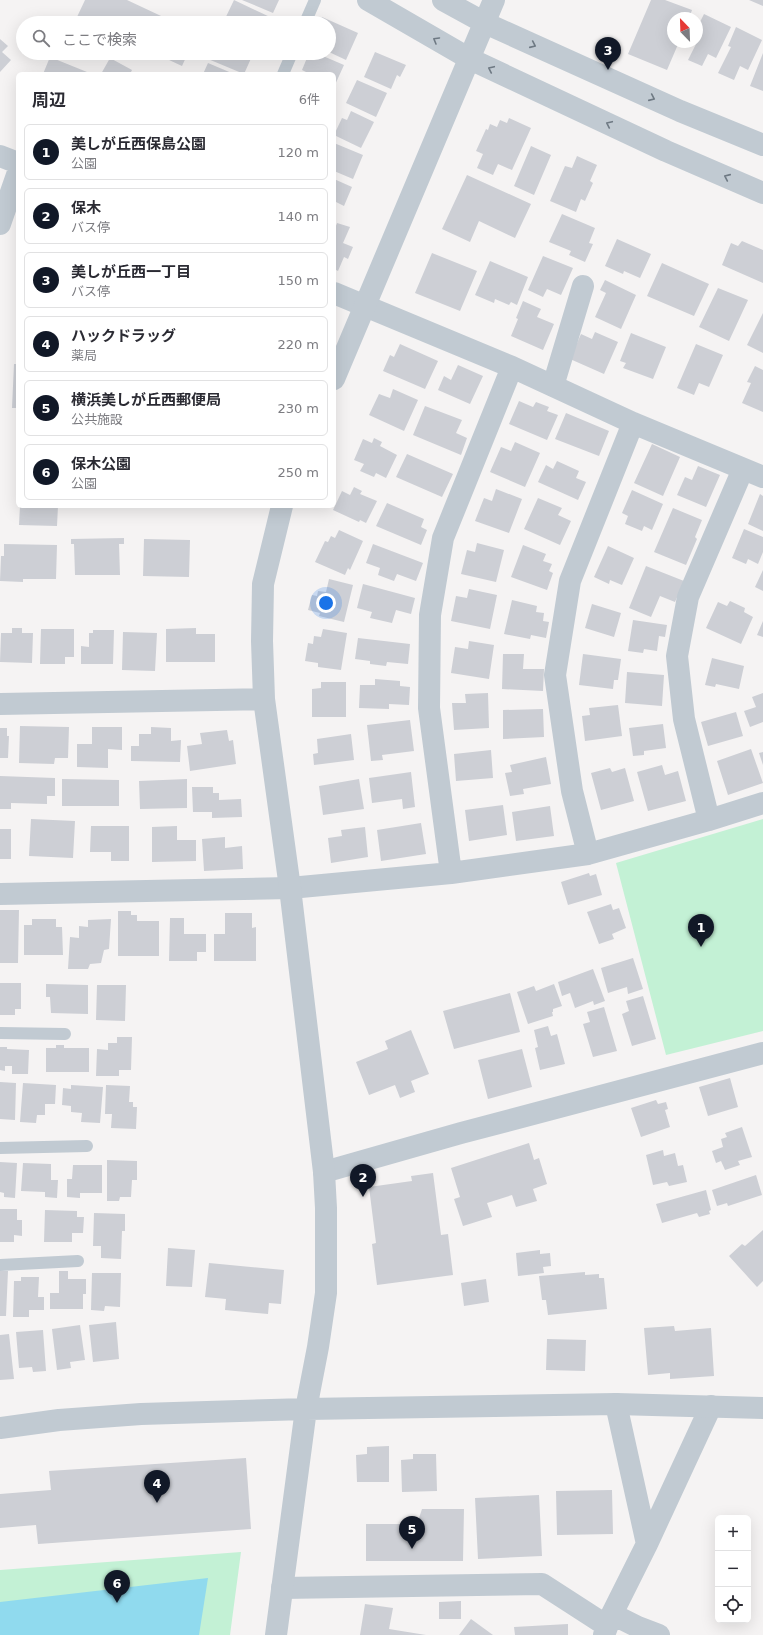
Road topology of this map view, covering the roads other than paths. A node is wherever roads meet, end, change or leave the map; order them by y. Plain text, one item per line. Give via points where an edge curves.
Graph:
1 (315, 0) edge
2 (368, 0) edge
3 (443, 0) edge
4 (494, 0) edge
5 (308, 16) edge
6 (485, 23) junction
7 (470, 59) junction
8 (289, 60) edge
9 (284, 72) edge
10 (763, 145) edge
11 (0, 156) edge
12 (16, 162) edge
13 (16, 178) edge
14 (763, 193) edge
15 (0, 224) edge
16 (583, 286) dead end
17 (336, 294) edge
18 (365, 306) junction
19 (512, 367) junction
20 (336, 374) edge
21 (553, 386) junction
22 (633, 423) junction
23 (743, 469) junction
24 (763, 477) edge
25 (282, 508) edge
26 (264, 699) junction
27 (0, 704) edge
28 (763, 803) edge
29 (709, 820) junction
30 (588, 854) junction
31 (451, 873) junction
32 (290, 888) junction
33 (0, 894) edge
34 (0, 1033) edge
35 (65, 1034) dead end
36 (763, 1053) edge
37 (87, 1146) dead end
38 (0, 1148) edge
39 (324, 1172) junction
40 (78, 1261) dead end
41 (0, 1265) edge
42 (616, 1404) junction
43 (711, 1406) junction
44 (763, 1408) edge
45 (306, 1409) junction
46 (0, 1428) edge
47 (647, 1544) junction
48 (282, 1588) junction
49 (607, 1625) edge
50 (276, 1635) edge
51 (658, 1635) edge

1 - 5 lane
7 -> 2 street
3 - 6 street
4 - 6 street
6 - 7 street
6 -> 10 street via 680,111
14 -> 7 street
7 - 18 street
8 - 9 lane
11 - 12 street
13 - 15 street
16 - 21 street
17 - 18 street
18 - 19 street
18 - 20 street
19 - 21 street
19 - 31 street via 443,538 430,615 429,708
21 - 22 street
22 - 23 street
22 - 30 street via 570,581 555,675 572,791
23 - 24 street
23 - 29 street via 688,597 677,656 684,719
25 - 26 street via 263,584
26 - 27 street
26 - 32 street
28 - 29 street
29 - 30 street
30 - 31 street
31 - 32 street
32 - 33 street
32 - 39 street
34 - 35 lane
36 - 39 street
37 - 38 lane
39 - 45 street via 326,1293
40 - 41 lane
42 - 43 street
42 - 45 street
42 - 47 street
43 - 44 street
43 - 47 street
45 - 46 street via 141,1414 59,1420
45 - 48 street
47 - 49 street
48 - 49 street via 542,1584
48 - 50 street
49 - 51 street via 638,1628

